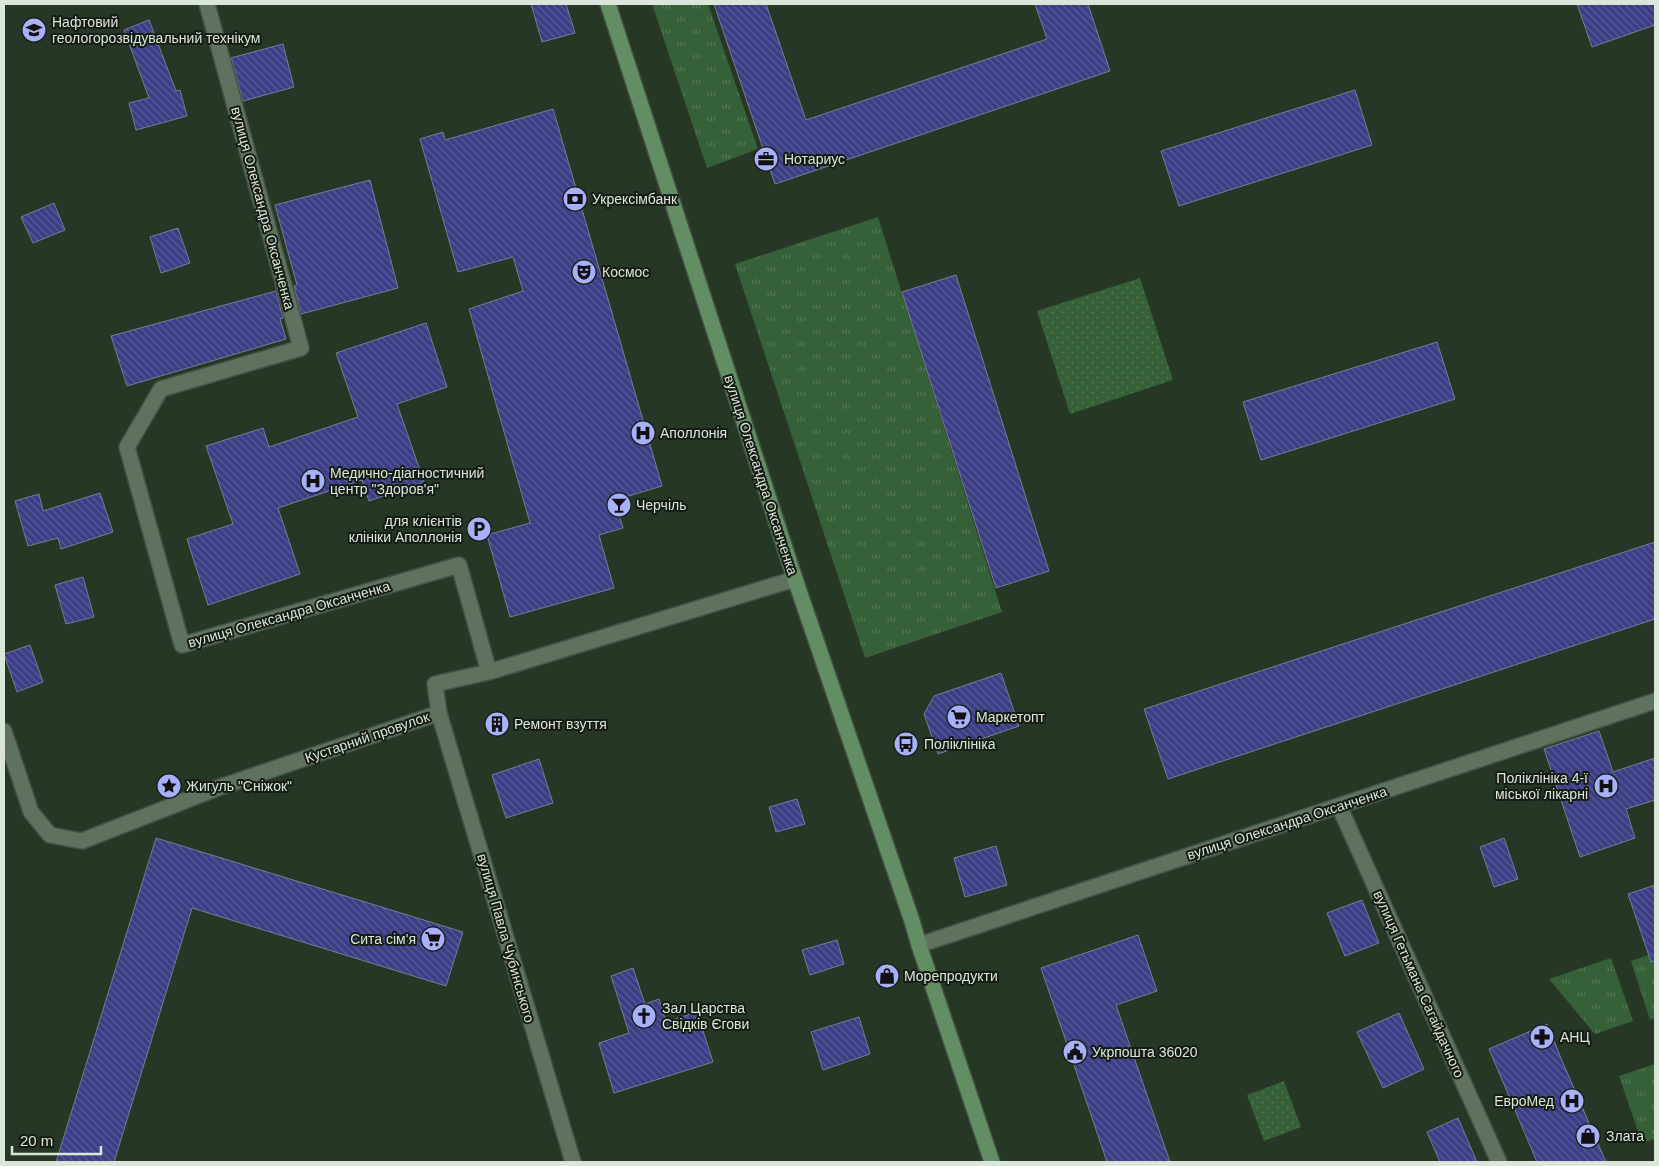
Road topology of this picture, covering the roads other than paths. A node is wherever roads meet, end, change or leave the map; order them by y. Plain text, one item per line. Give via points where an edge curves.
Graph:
1 (207, 4) edge
2 (608, 4) edge
3 (795, 579) junction
4 (489, 672) junction
5 (1655, 701) edge
6 (439, 713) junction
7 (4, 731) edge
8 (1340, 806) junction
9 (919, 945) junction
10 (573, 1162) edge
11 (992, 1162) edge
12 (1499, 1162) edge

1 - 4 street, вулиця Олександра Оксанченка via 301,348 161,389 126,447 182,645 459,566
2 - 3 main road, вулиця Олександра Оксанченка
3 - 4 street, Кустарний провулок
3 - 9 main road, вулиця Олександра Оксанченка
4 - 6 street, Кустарний провулок via 435,684
5 - 8 street, вулиця Олександра Оксанченка
6 - 7 street, Кустарний провулок via 220,787 82,841 50,836 31,812
6 - 10 street, вулиця Павла Чубинського
8 - 9 street, вулиця Олександра Оксанченка
8 - 12 street, вулиця Гетьмана Сагайдачного
9 - 11 main road, вулиця Олександра Оксанченка

